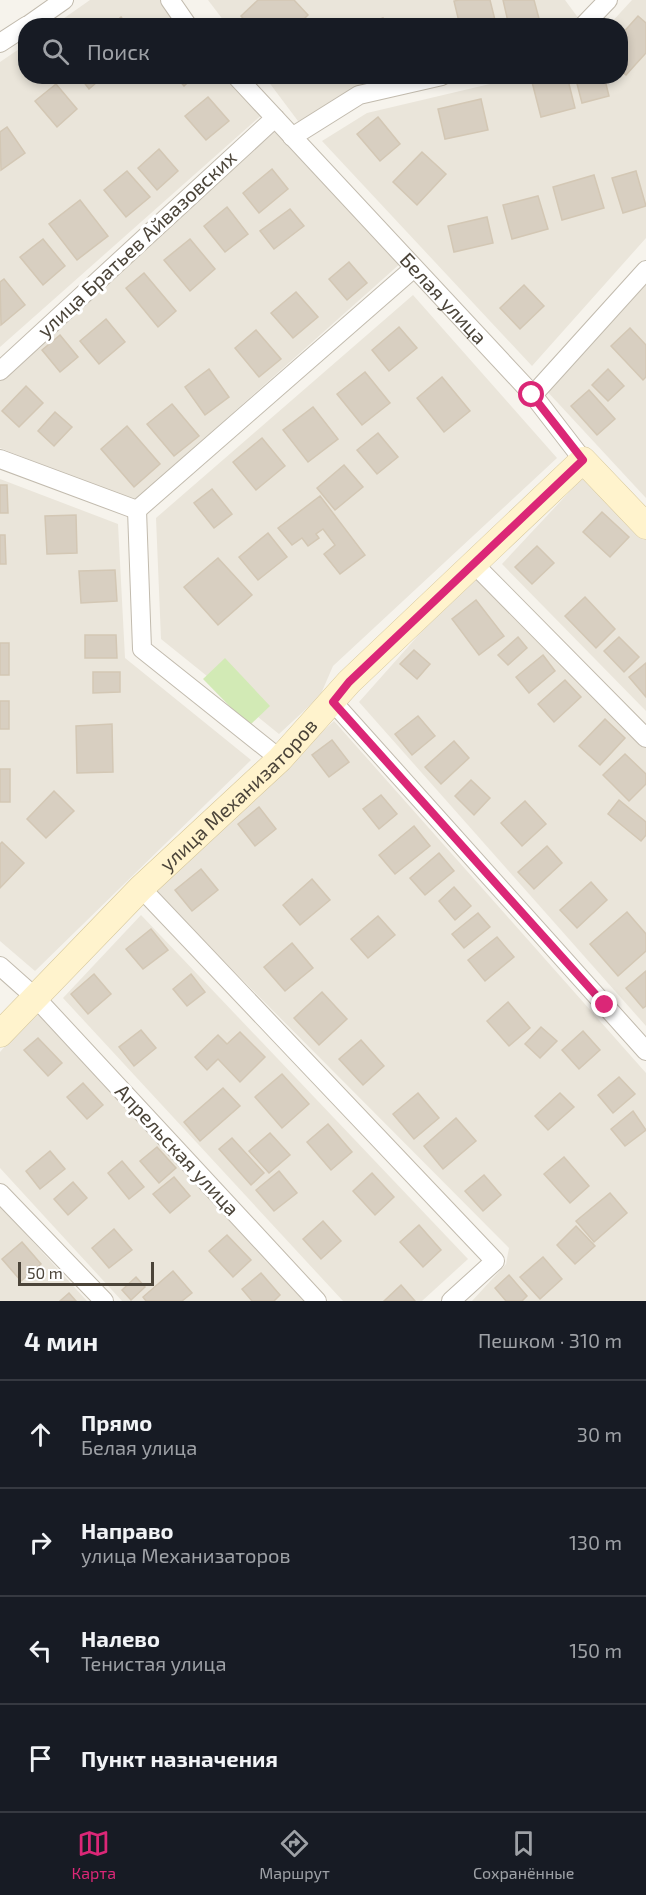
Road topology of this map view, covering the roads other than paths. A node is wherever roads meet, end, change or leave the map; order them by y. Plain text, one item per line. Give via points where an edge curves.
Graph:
1 (64, 0) edge
2 (170, 0) edge
3 (608, 0) edge
4 (38, 18) edge
5 (182, 18) edge
6 (591, 18) edge
7 (18, 31) edge
8 (0, 43) edge
9 (243, 84) edge
10 (407, 84) edge
11 (275, 118) junction
12 (292, 137) junction
13 (414, 268) junction
14 (646, 270) edge
15 (0, 371) edge
16 (532, 395) junction
17 (0, 459) edge
18 (583, 460) junction
19 (137, 510) junction
20 (646, 526) edge
21 (474, 564) junction
22 (333, 702) junction
23 (646, 738) edge
24 (280, 759) junction
25 (141, 888) junction
26 (0, 966) edge
27 (36, 998) junction
28 (0, 1034) edge
29 (646, 1051) edge
30 (0, 1193) edge
31 (104, 1301) edge
32 (317, 1301) edge
33 (451, 1301) edge

1 - 4 street
2 - 5 street
3 - 6 street
7 - 8 street
9 - 11 street, Белая улица
10 - 12 street via 359,95
11 - 12 street, Белая улица
11 - 15 street, улица Братьев Айвазовских
12 - 13 street, Белая улица
13 - 16 street, Белая улица
13 - 19 street
14 - 16 street
16 - 18 street, Белая улица
17 - 19 street
18 - 20 street, Белая улица
18 - 21 street, улица Механизаторов
19 - 24 street via 142,649
21 - 22 street, улица Механизаторов via 349,682
21 - 23 street
22 - 24 street, улица Механизаторов
22 - 29 street
24 - 25 street, улица Механизаторов
25 - 27 street, улица Механизаторов
25 - 33 street via 495,1261
26 - 27 street
27 - 28 street, улица Механизаторов
27 - 32 street, Апрельская улица
30 - 31 street

